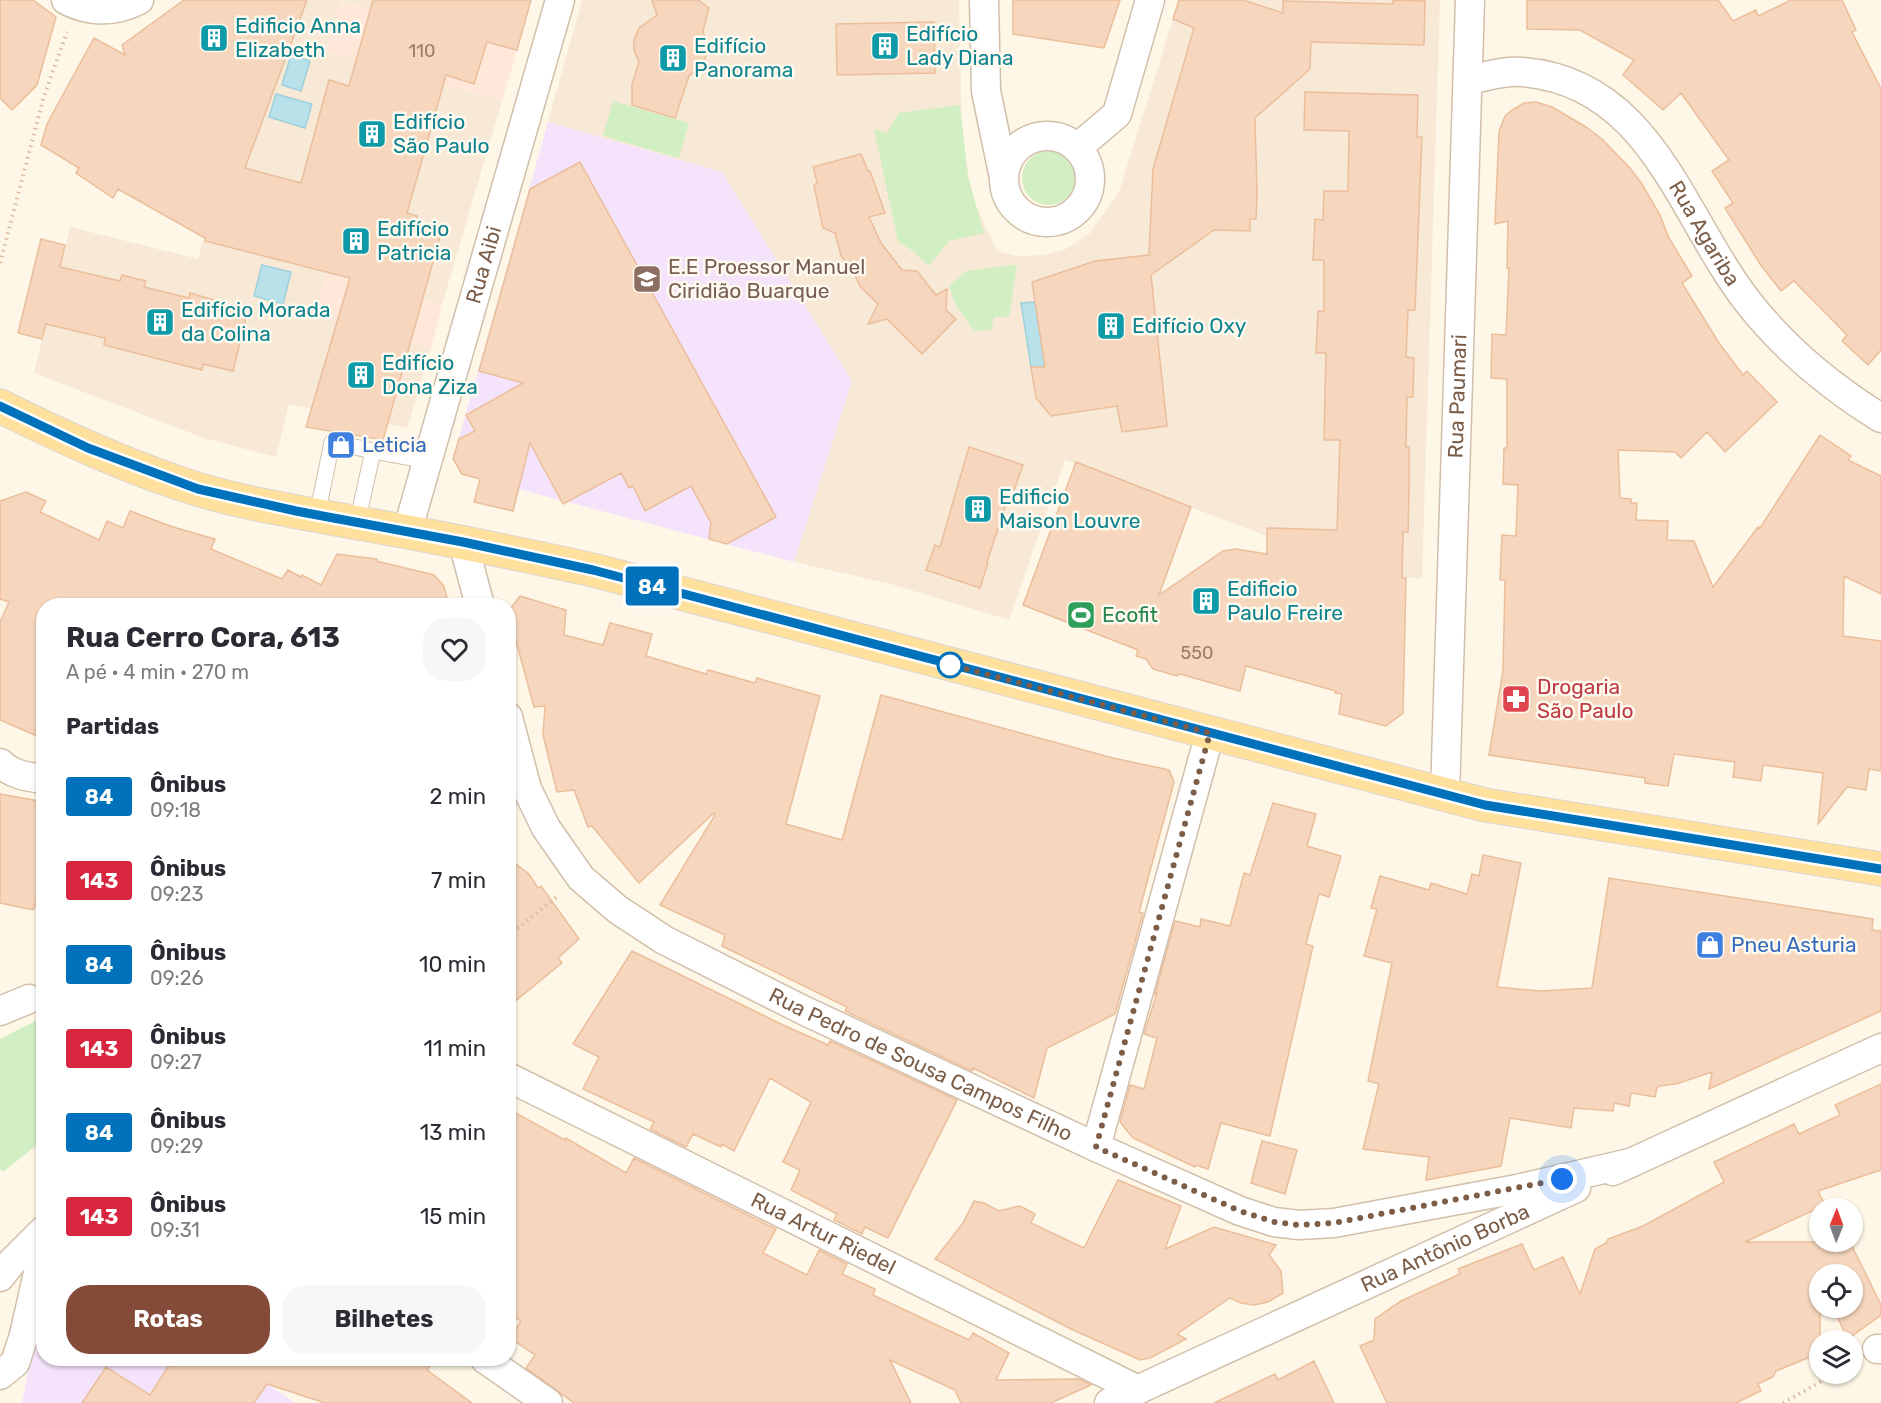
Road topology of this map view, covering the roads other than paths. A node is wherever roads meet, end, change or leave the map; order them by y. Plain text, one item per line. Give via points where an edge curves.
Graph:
1 (140, 0) edge
2 (560, 0) edge
3 (984, 0) edge
4 (1150, 0) edge
5 (1470, 0) edge
6 (71, 3) edge
7 (1469, 43) junction
8 (1519, 71) junction
9 (1468, 80) junction
10 (986, 91) junction
11 (1030, 139) junction
12 (1077, 148) junction
13 (1003, 173) junction
14 (0, 406) edge
15 (1881, 418) edge
16 (373, 450) junction
17 (427, 461) junction
18 (317, 516) junction
19 (357, 523) junction
20 (407, 532) junction
21 (463, 542) junction
22 (478, 598) edge
23 (1210, 733) junction
24 (516, 747) edge
25 (0, 763) edge
26 (36, 779) edge
27 (1445, 794) junction
28 (1881, 869) edge
29 (29, 999) dead end
30 (0, 1011) edge
31 (1881, 1048) edge
32 (516, 1081) edge
33 (1096, 1147) junction
34 (1630, 1163) junction
35 (36, 1238) edge
36 (0, 1277) edge
37 (36, 1282) edge
38 (495, 1366) edge
39 (0, 1374) edge
40 (1138, 1390) junction
41 (548, 1403) edge
42 (1109, 1403) edge

1 - 6 street via 125,7 100,10
2 - 17 street, Rua Aibi
3 - 10 street
4 - 12 street via 1117,114
5 - 7 street, Rua Paumari
7 - 8 street, Rua Agariba
7 - 9 street, Rua Paumari
8 - 9 street, Rua Agariba
8 - 15 street, Rua Agariba via 1546,75 1586,90 1620,114 1651,146 1714,254 1748,302 1814,371
9 - 27 street, Rua Paumari
10 - 11 street
10 - 13 street
11 - 12 street via 1055,137
11 - 13 street via 1017,147
12 - 13 street via 1086,159 1090,186 1078,210 1067,218 1048,222 1028,219 1016,211 1008,200
14 - 18 main road via 88,448 198,489
16 - 17 lane
16 - 18 lane via 332,442
16 - 19 lane
17 - 20 street, Rua Aibi
18 - 19 main road
19 - 20 main road
20 - 21 main road
21 - 22 street
21 - 23 main road via 593,570
23 - 27 main road
23 - 33 street
24 - 33 street, Rua Pedro de Sousa Campos Filho via 527,789 546,828 581,878 617,909 664,940 805,1011
25 - 26 street via 24,777
27 - 28 main road via 1485,805
29 - 30 street
31 - 34 street, Rua Antônio Borba
32 - 40 street, Rua Artur Riedel
33 - 34 street, Rua Pedro de Sousa Campos Filho via 1240,1211 1299,1225 1334,1223 1517,1189
34 - 40 street, Rua Antônio Borba
35 - 36 street
37 - 39 street via 15,1363
38 - 41 street
40 - 42 street, Rua Antônio Borba

